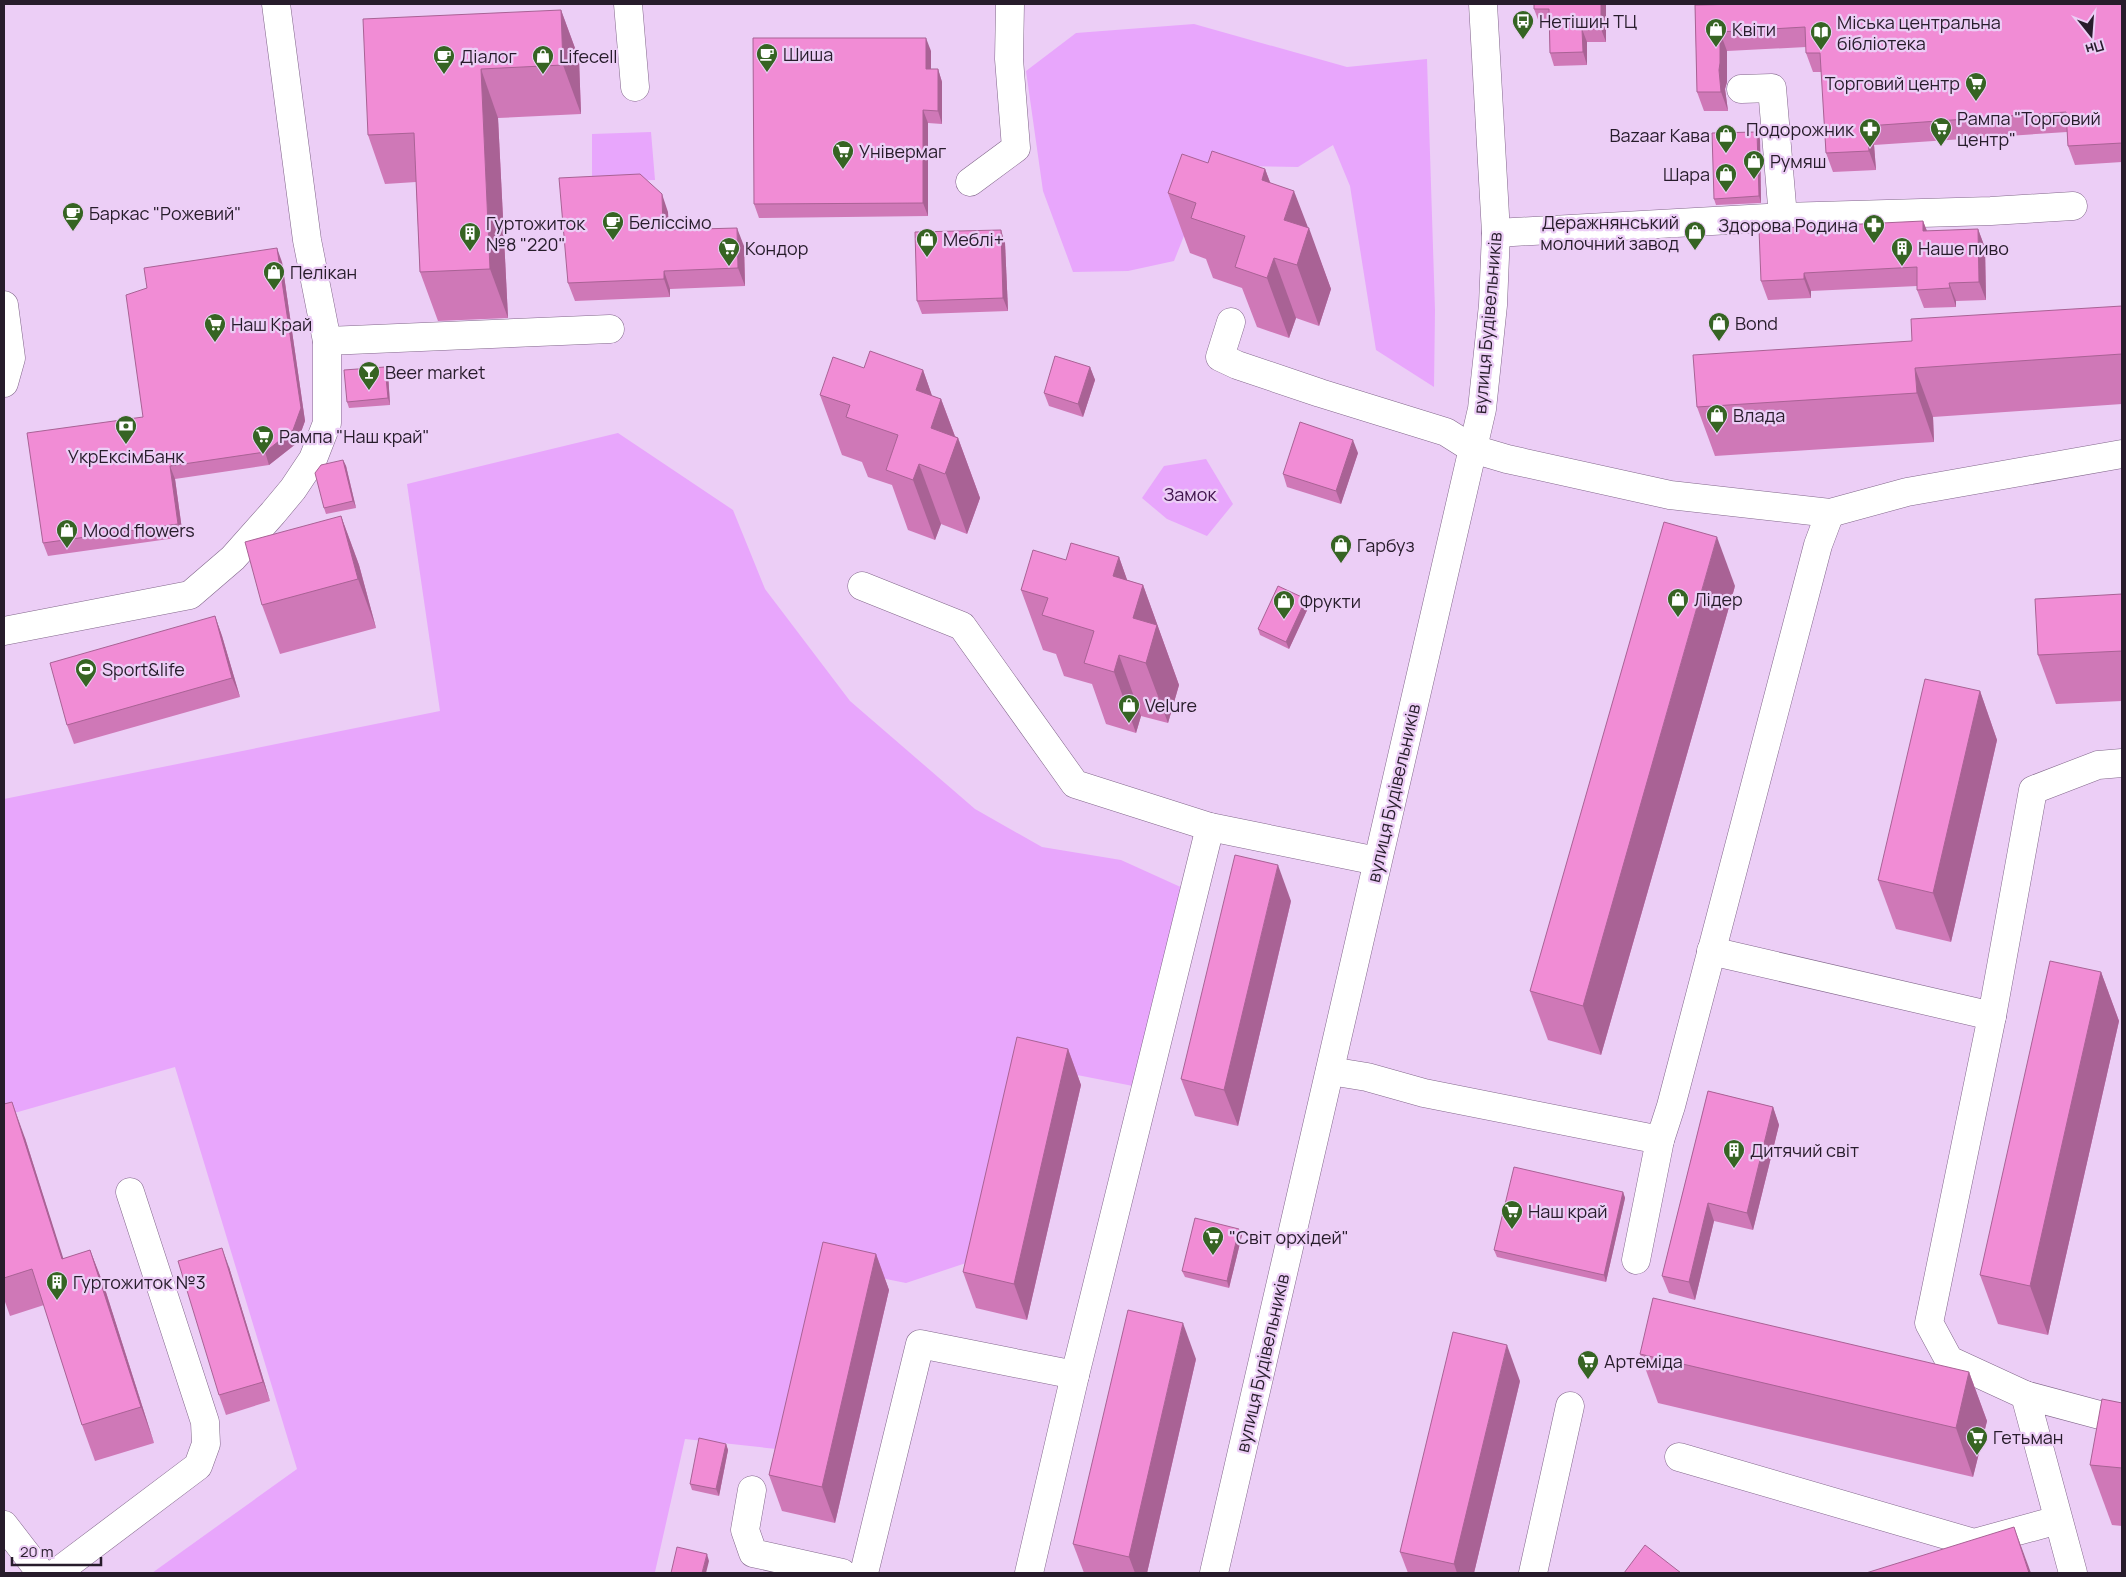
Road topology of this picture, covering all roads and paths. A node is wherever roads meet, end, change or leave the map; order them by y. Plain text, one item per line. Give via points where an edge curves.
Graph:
1 (276, 4) edge
2 (628, 4) edge
3 (1010, 4) edge
4 (1483, 4) edge
5 (635, 86) dead end
6 (1741, 89) dead end
7 (970, 182) dead end
8 (2073, 206) dead end
9 (1783, 217) junction
10 (1496, 233) junction
11 (4, 305) edge
12 (1231, 322) dead end
13 (610, 330) dead end
14 (327, 341) junction
15 (4, 383) edge
16 (1473, 449) junction
17 (2122, 454) edge
18 (1830, 514) junction
19 (862, 586) dead end
20 (4, 631) edge
21 (2122, 763) edge
22 (1210, 828) junction
23 (1376, 861) junction
24 (1711, 951) junction
25 (1992, 1016) junction
26 (1330, 1071) junction
27 (1660, 1140) junction
28 (130, 1192) dead end
29 (1636, 1260) dead end
30 (1075, 1375) junction
31 (2025, 1395) junction
32 (1570, 1406) dead end
33 (2122, 1421) edge
34 (1680, 1457) dead end
35 (752, 1490) dead end
36 (2058, 1520) junction
37 (4, 1525) edge
38 (41, 1573) edge
39 (56, 1573) edge
40 (842, 1573) edge
41 (864, 1573) edge
42 (1029, 1573) edge
43 (1214, 1573) edge
44 (1533, 1573) edge
45 (2073, 1573) edge

1 - 14 street via 307,240
2 - 5 street
3 - 7 street via 1009,59 1016,148
4 - 10 street, вулиця Будівельників
6 - 9 street via 1772,88
8 - 9 street
9 - 10 street
10 - 16 street, вулиця Будівельників via 1488,366
11 - 15 street via 11,358
12 - 16 street via 1220,357 1320,393 1446,432
13 - 14 street
14 - 20 street via 327,423 313,459 293,489 233,558 190,595
16 - 18 street via 1670,496
16 - 23 street, вулиця Будівельників
17 - 18 street via 1907,492
18 - 24 street via 1818,545
19 - 22 street via 962,626 1075,784
21 - 25 street via 2098,765 2033,790
22 - 23 street
22 - 30 street
23 - 26 street, вулиця Будівельників
24 - 25 street
24 - 27 street
25 - 31 street via 1930,1323 1950,1360
26 - 27 street
26 - 43 street, вулиця Будівельників
27 - 29 street
28 - 39 street via 205,1422 206,1444 198,1466
30 - 41 street via 920,1344
30 - 42 street
31 - 33 street
31 - 36 street
32 - 44 street
34 - 36 street via 1974,1543
35 - 40 street via 745,1530 752,1553
36 - 45 street
37 - 38 street

